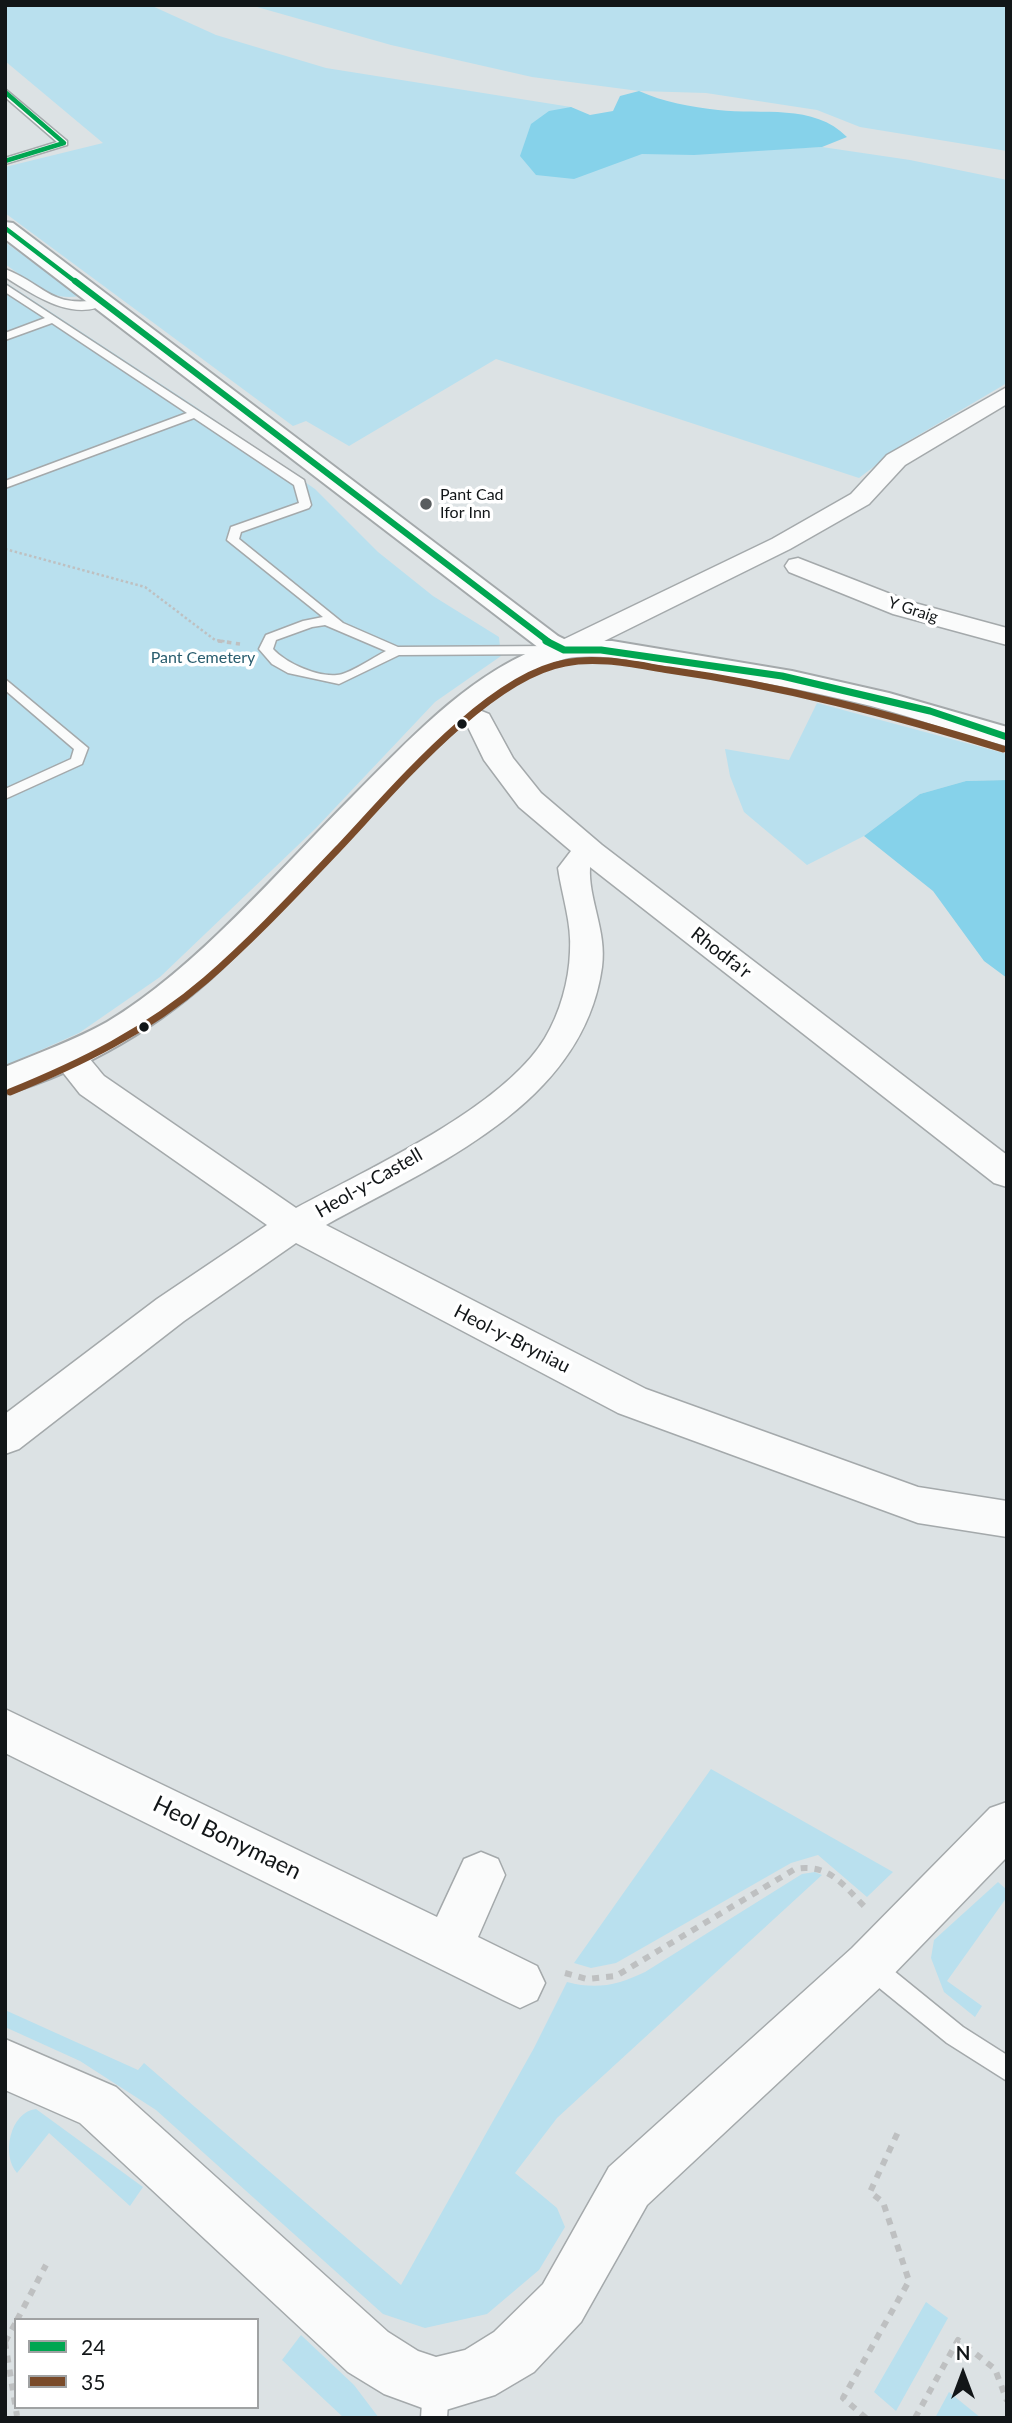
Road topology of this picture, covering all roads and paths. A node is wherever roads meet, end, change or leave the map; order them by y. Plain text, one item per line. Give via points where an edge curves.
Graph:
1 (5, 92) edge
2 (5, 161) edge
3 (5, 228) edge
4 (5, 271) edge
5 (5, 286) edge
6 (104, 302) junction
7 (53, 319) junction
8 (5, 337) edge
9 (1007, 394) edge
10 (196, 413) junction
11 (5, 485) edge
12 (5, 549) edge
13 (796, 596) dead end
14 (337, 622) junction
15 (1007, 637) edge
16 (268, 644) junction
17 (564, 650) junction
18 (397, 651) junction
19 (5, 683) edge
20 (459, 711) junction
21 (1007, 737) edge
22 (5, 795) edge
23 (591, 852) junction
24 (67, 1056) junction
25 (5, 1081) edge
26 (1007, 1174) edge
27 (295, 1226) junction
28 (5, 1437) edge
29 (1007, 1519) edge
30 (5, 1730) edge
31 (1007, 1824) edge
32 (481, 1875) dead end
33 (448, 1947) junction
34 (882, 1951) junction
35 (520, 1983) joint
36 (5, 2064) edge
37 (1007, 2069) edge
38 (898, 2132) dead end
39 (46, 2265) dead end
40 (18, 2318) edge
41 (14, 2325) edge
42 (5, 2342) edge
43 (14, 2398) edge
44 (435, 2401) edge
45 (1007, 2401) edge
46 (866, 2418) edge
47 (915, 2418) edge

1 - 2 lane via 64,144
3 - 6 street
4 - 6 lane via 60,306
5 - 7 lane
6 - 17 street via 537,634
7 - 8 lane
7 - 10 lane
9 - 17 street via 896,460 860,499 781,544
10 - 11 lane
10 - 14 lane via 300,483 305,505 235,530 233,540
12 - 16 path via 145,587 215,640
13 - 15 street, Y Graig via 811,571 902,608
14 - 16 lane via 319,621 271,638
14 - 18 lane via 374,645
16 - 18 lane via 266,649 277,661 293,670 339,680
17 - 18 lane
17 - 20 street via 511,676
17 - 21 street via 601,650 782,676 930,711
19 - 22 lane via 81,748 77,761
20 - 23 street, Rhodfa'r via 479,720 499,760 530,800
20 - 24 street via 209,961 120,1030
23 - 26 street, Rhodfa'r
23 - 27 street, Heol-y-Castell via 574,868 587,941 582,980 556,1049 526,1083 484,1114
24 - 25 street
24 - 27 street, Heol-y-Bryniau via 92,1085
27 - 28 street, Heol-y-Castell via 179,1302
27 - 29 street, Heol-y-Bryniau via 632,1401 918,1505
30 - 33 street, Heol Bonymaen
31 - 34 street
32 - 33 street
33 - 35 street, Heol Bonymaen
34 - 35 path via 822,1866 811,1865 795,1869 616,1976 587,1979 569,1972
34 - 37 lane via 955,2035
34 - 44 street via 628,2186 562,2303 514,2352
36 - 44 street via 98,2105 368,2352
38 - 46 path via 870,2192 883,2202 909,2281 843,2398
39 - 40 path
41 - 42 path
42 - 43 path
45 - 47 path via 995,2369 958,2340

